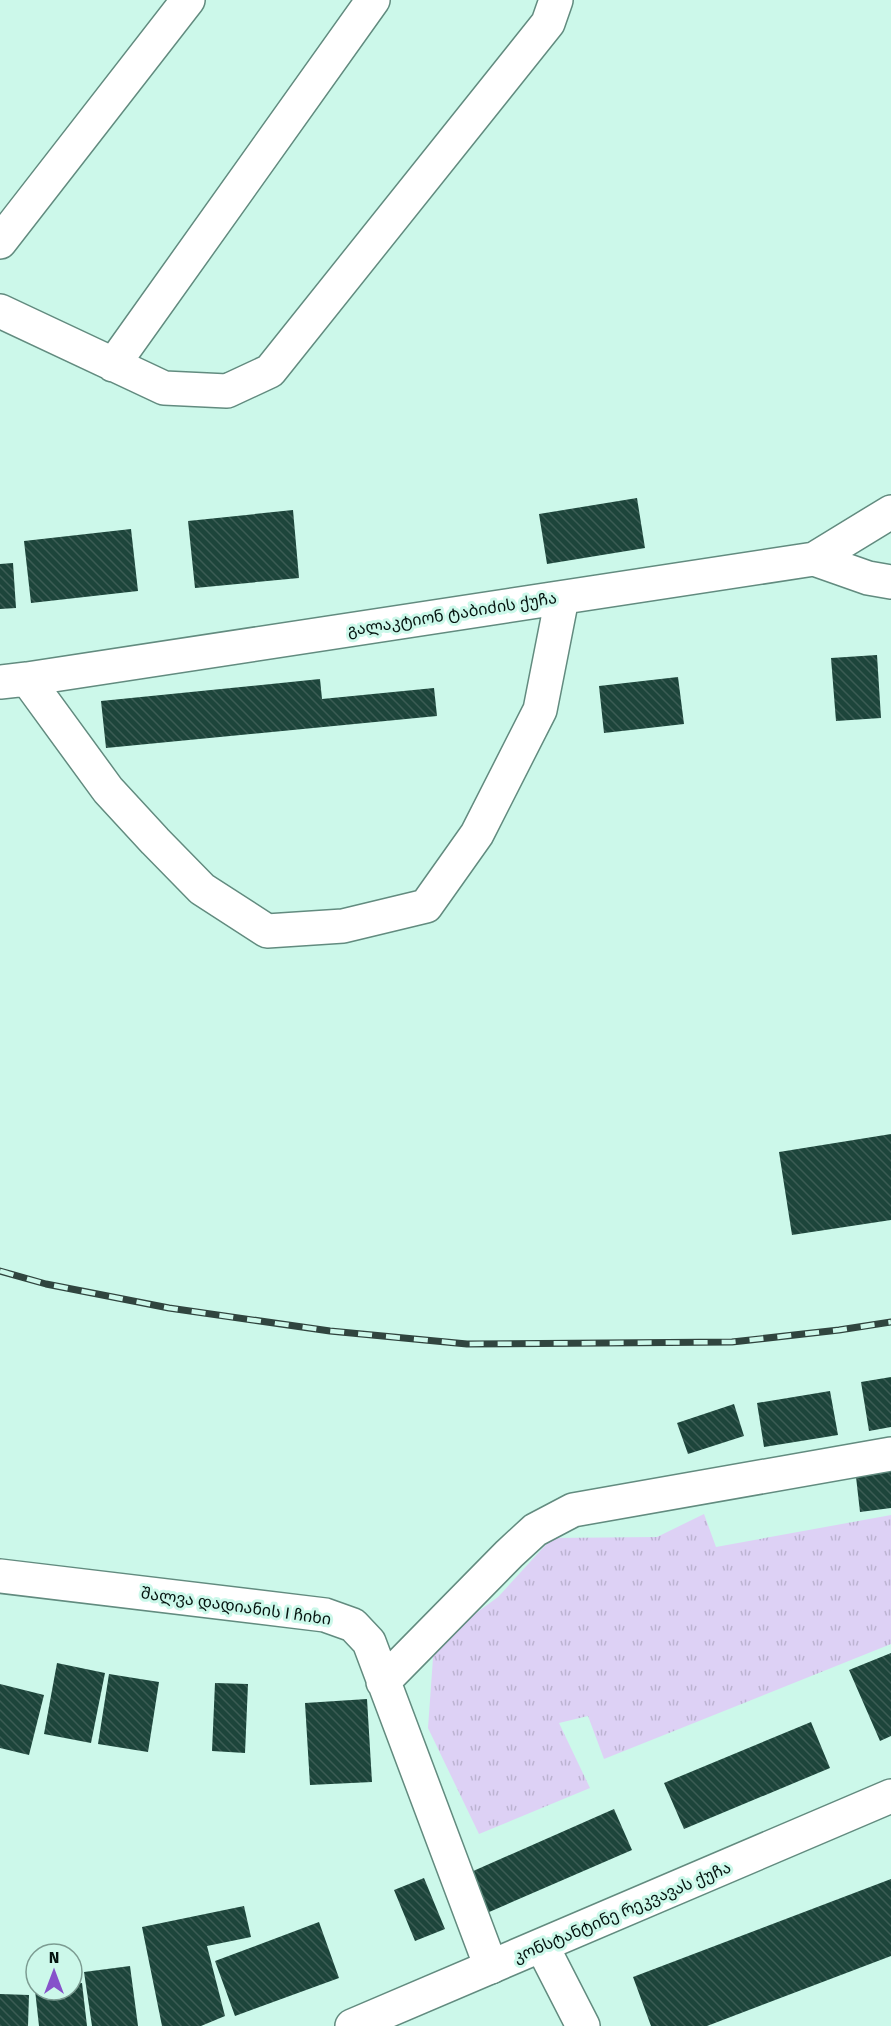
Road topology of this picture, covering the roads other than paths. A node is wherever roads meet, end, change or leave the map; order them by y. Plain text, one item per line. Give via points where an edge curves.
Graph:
1 (188, 0) edge
2 (373, 0) edge
3 (556, 0) edge
4 (6, 222) edge
5 (0, 311) edge
6 (112, 365) junction
7 (891, 512) edge
8 (814, 559) junction
9 (891, 582) edge
10 (562, 598) junction
11 (14, 681) edge
12 (891, 1454) edge
13 (0, 1576) edge
14 (383, 1682) junction
15 (891, 1796) edge
16 (542, 1946) junction
17 (490, 1967) junction
18 (352, 2026) edge
19 (583, 2026) edge

1 - 4 street
2 - 6 street
3 - 6 street via 548,23 270,371 227,391 164,388
5 - 6 street
7 - 8 street, გალაკტიონ ტაბიძის ქუჩა
8 - 9 street
8 - 10 street, გალაკტიონ ტაბიძის ქუჩა
10 - 11 street, გალაკტიონ ტაბიძის ქუჩა
10 - 11 street via 540,710 477,834 426,906 343,927 267,931 202,889 108,790
12 - 14 street via 573,1510 526,1538
13 - 14 street, შალვა დადიანის I ჩიხი via 325,1615 353,1625 369,1642
14 - 17 street, შალვა დადიანის I ჩიხი
15 - 16 street, კონსტანტინე რეკვავას ქუჩა
16 - 17 street, კონსტანტინე რეკვავას ქუჩა
16 - 19 street
17 - 18 street, კონსტანტინე რეკვავას ქუჩა

